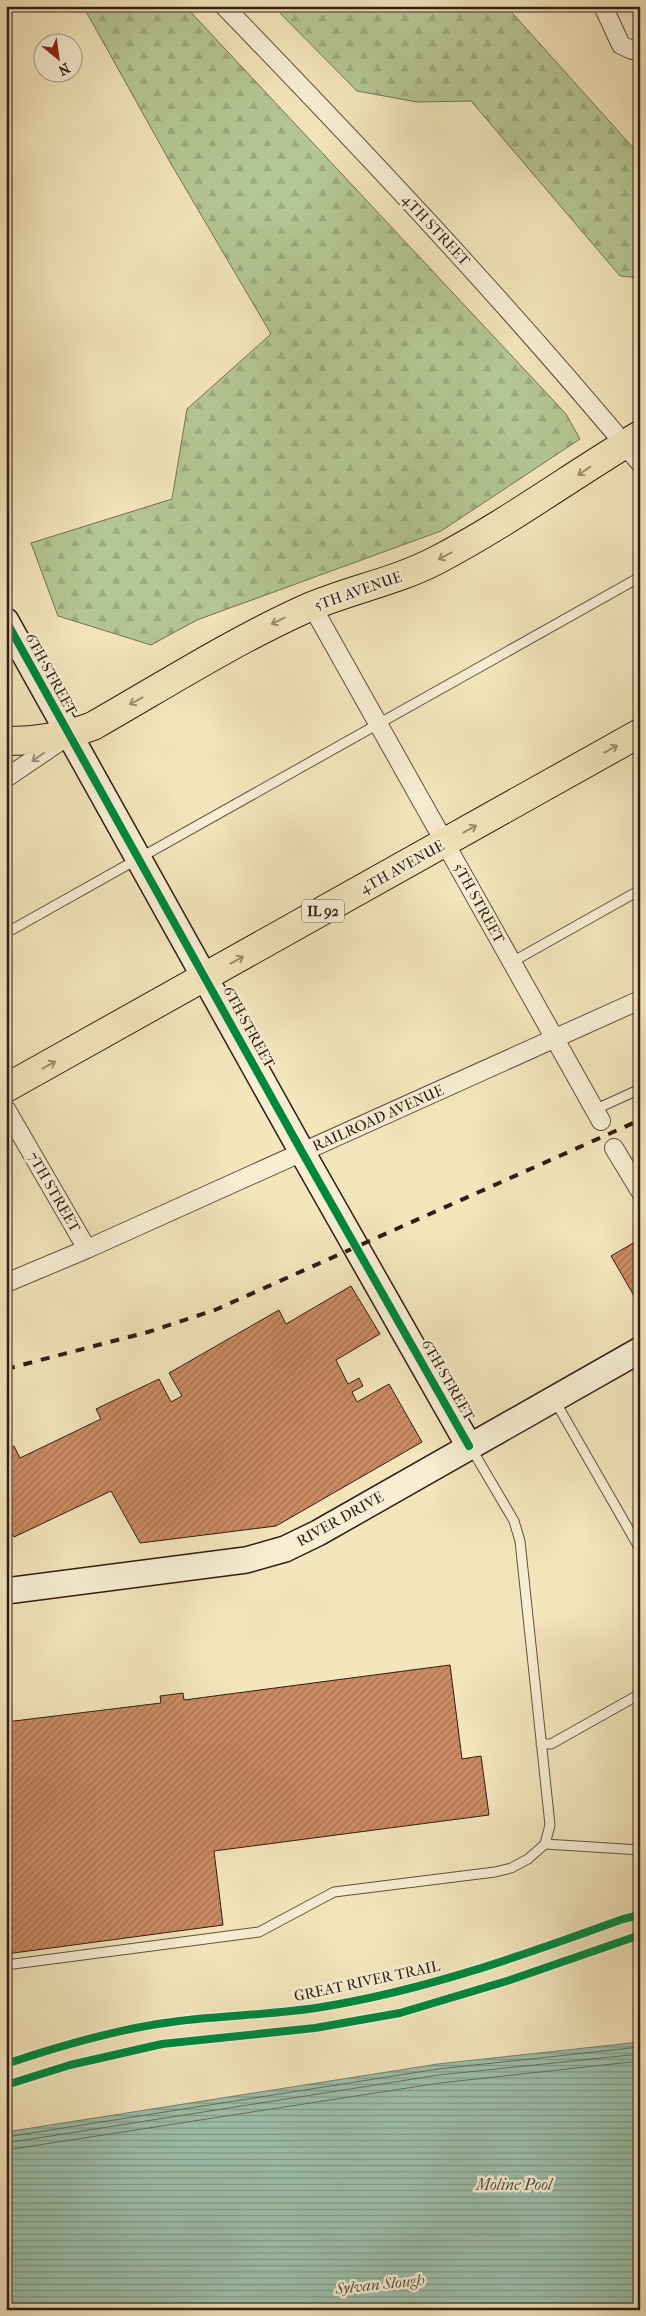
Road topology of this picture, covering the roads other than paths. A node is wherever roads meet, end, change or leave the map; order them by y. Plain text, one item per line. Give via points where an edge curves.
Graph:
1 (224, 6) edge
2 (603, 6) edge
3 (640, 49) edge
4 (635, 447) edge
5 (640, 577) edge
6 (312, 606) junction
7 (6, 621) edge
8 (379, 724) junction
9 (640, 733) edge
10 (69, 735) junction
11 (6, 741) edge
12 (6, 778) edge
13 (445, 843) junction
14 (139, 858) junction
15 (640, 890) edge
16 (6, 933) edge
17 (512, 962) junction
18 (206, 977) junction
19 (640, 1000) edge
20 (554, 1038) junction
21 (6, 1088) edge
22 (640, 1089) edge
23 (6, 1109) edge
24 (598, 1115) joint
25 (614, 1148) dead end
26 (302, 1152) junction
27 (640, 1191) edge
28 (87, 1249) junction
29 (6, 1283) edge
30 (640, 1350) edge
31 (553, 1399) junction
32 (469, 1446) junction
33 (640, 1549) edge
34 (6, 1591) edge
35 (640, 1694) edge
36 (541, 1744) junction
37 (545, 1844) junction
38 (640, 1850) edge
39 (6, 1965) edge

1 - 4 street, 4TH STREET
2 - 3 street via 621,45 632,50
4 -> 6 main road, 5TH AVENUE via 434,561 409,573
5 - 8 lane
6 - 8 street, 5TH STREET
6 -> 10 main road, 5TH AVENUE via 274,623 93,726
7 - 10 street, 6TH STREET
8 - 13 street, 5TH STREET
8 - 14 lane
13 -> 9 main road, 4TH AVENUE / IL 92
10 - 11 main road, 5TH AVENUE
10 -> 12 street, 5TH AVENUE
10 - 14 street, 6TH STREET
13 - 17 street, 5TH STREET
18 -> 13 main road, 4TH AVENUE / IL 92
14 - 16 lane
14 - 18 street, 6TH STREET
15 - 17 lane
17 - 20 street, 5TH STREET
21 -> 18 main road, 4TH AVENUE / IL 92
18 - 26 street, 6TH STREET
19 - 20 street, RAILROAD AVENUE
20 - 24 street, 5TH STREET
20 - 26 street, RAILROAD AVENUE
22 - 24 lane
23 - 28 street, 7TH STREET
25 - 27 street
26 - 28 street, RAILROAD AVENUE
26 - 32 street, 6TH STREET
28 - 29 street, RAILROAD AVENUE
30 - 31 street, RIVER DRIVE
31 - 32 street, RIVER DRIVE
31 - 33 lane
32 - 34 street, RIVER DRIVE via 285,1549 209,1566
32 - 36 lane via 514,1521 520,1541
35 - 36 lane via 551,1744
36 - 37 lane via 550,1825
37 - 38 lane
37 - 39 lane via 528,1860 496,1872 334,1892 258,1932

